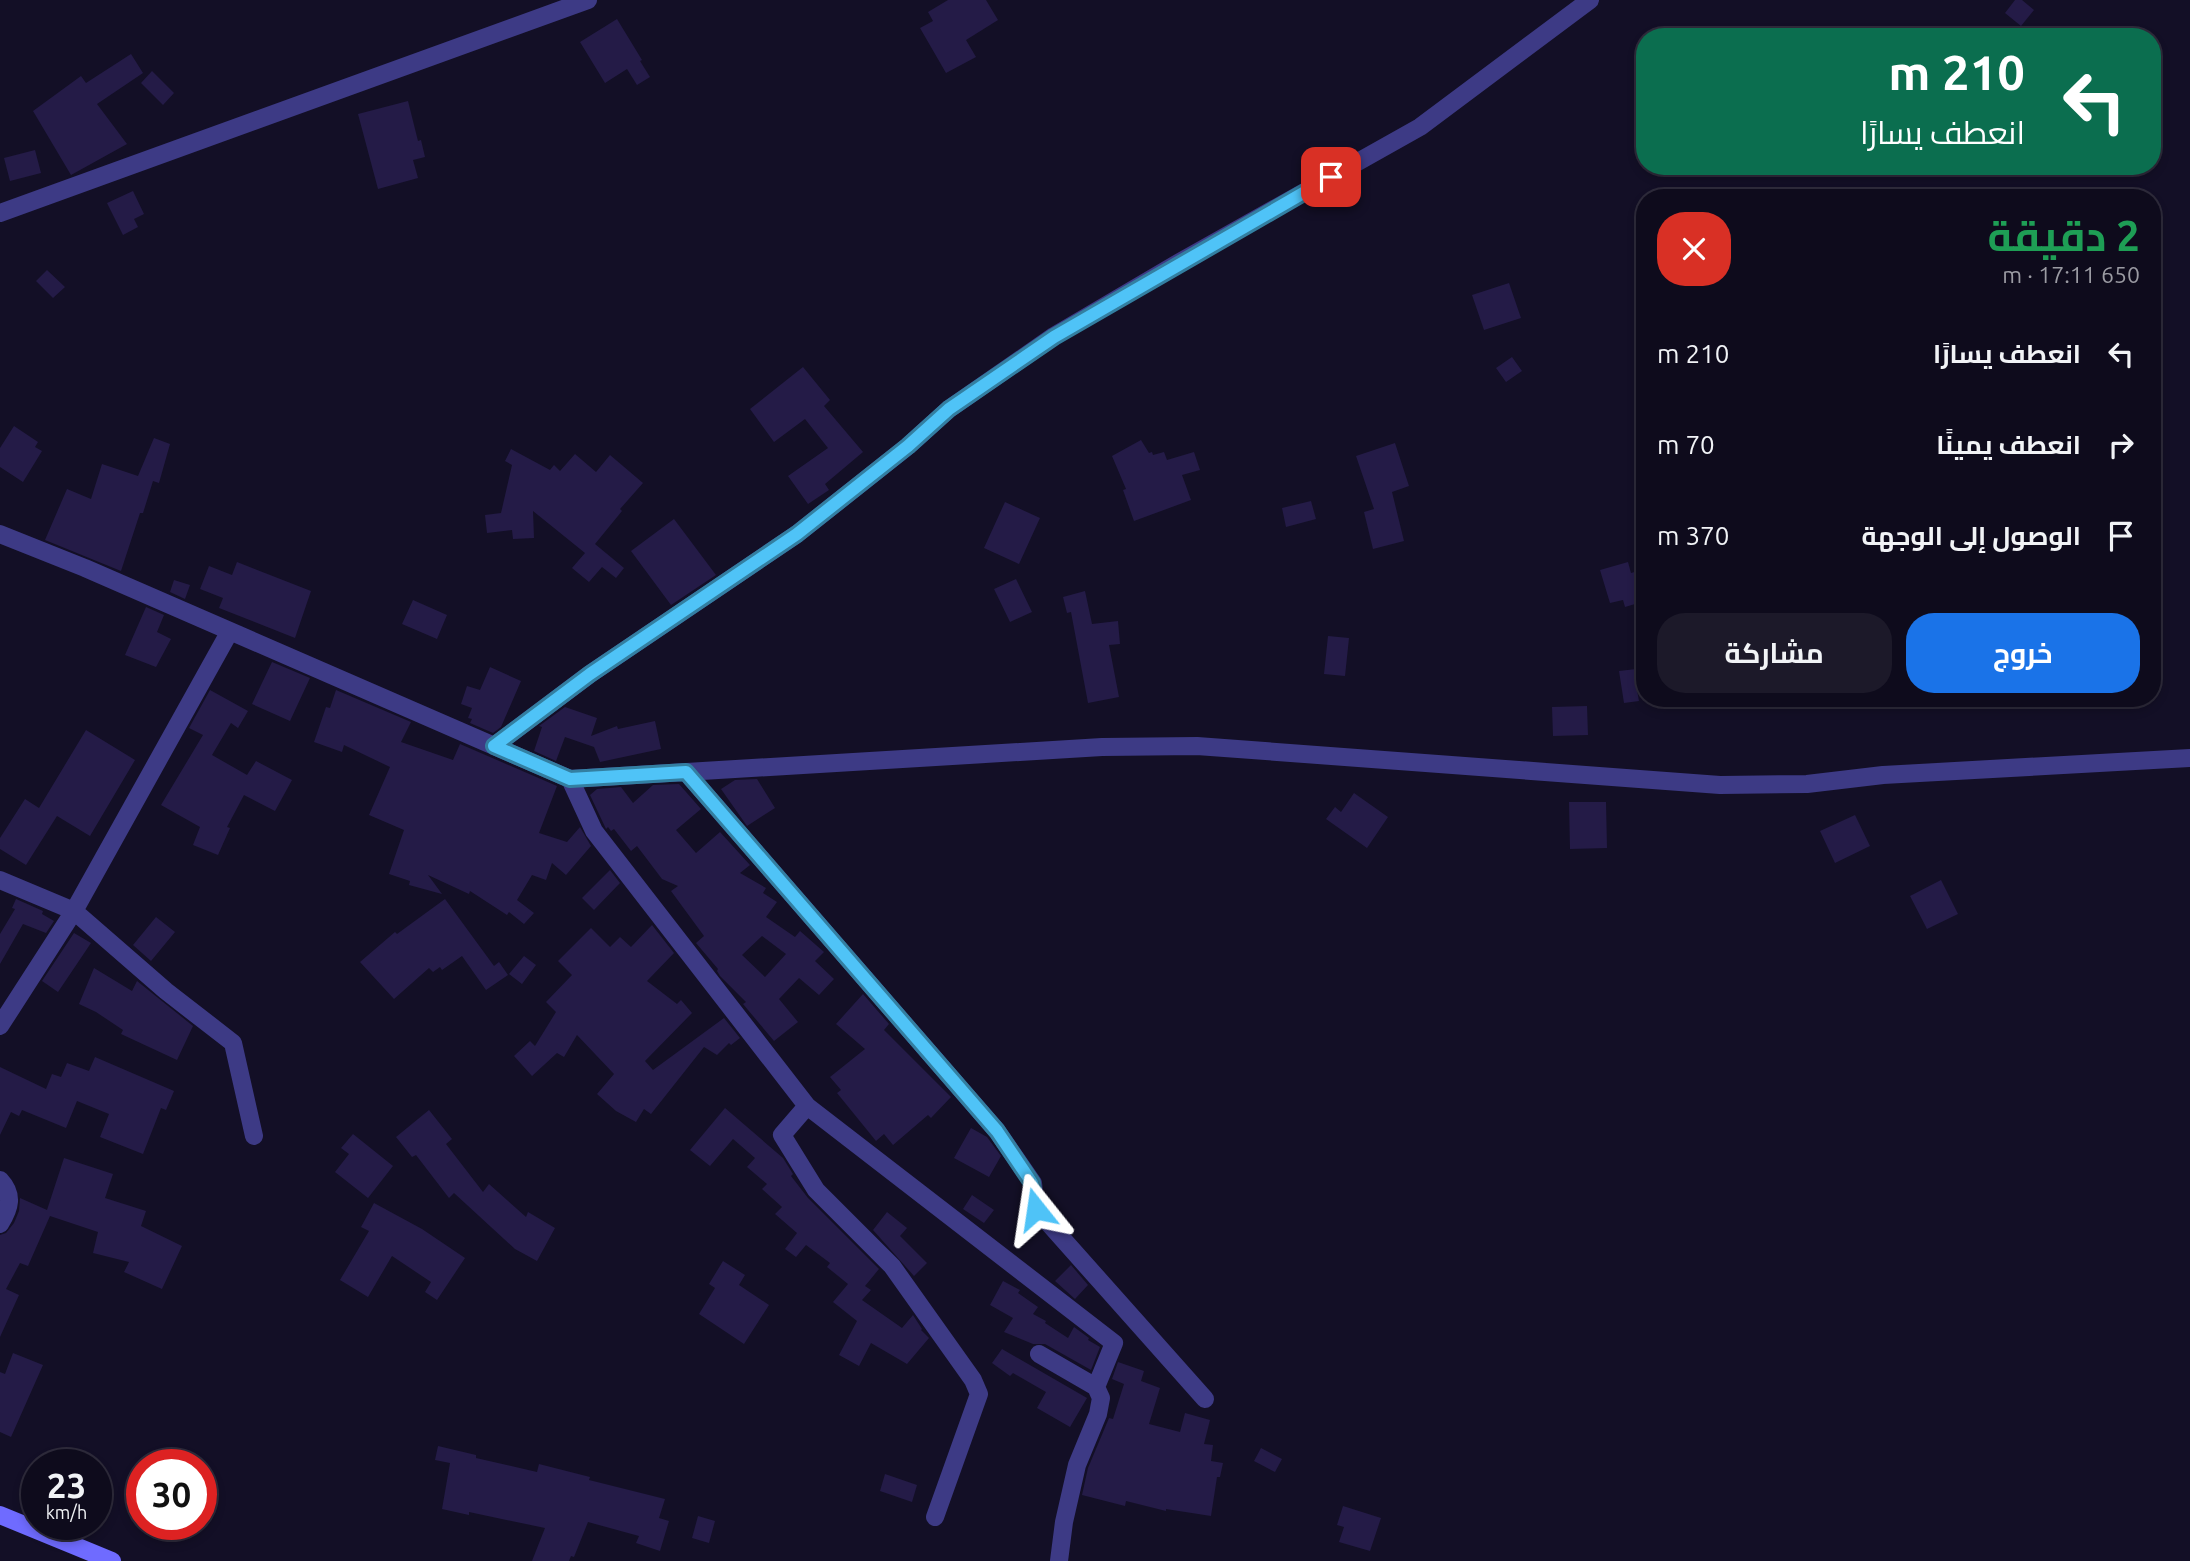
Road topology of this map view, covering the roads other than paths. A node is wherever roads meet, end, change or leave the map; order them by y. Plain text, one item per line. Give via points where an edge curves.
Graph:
1 (588, 0) edge
2 (1590, 0) edge
3 (0, 213) edge
4 (0, 534) edge
5 (230, 631) junction
6 (494, 746) junction
7 (2190, 758) edge
8 (686, 772) junction
9 (570, 779) junction
10 (0, 880) edge
11 (74, 911) junction
12 (0, 1026) edge
13 (807, 1106) junction
14 (254, 1136) dead end
15 (0, 1180) edge
16 (0, 1224) edge
17 (1039, 1354) dead end
18 (1096, 1387) junction
19 (1205, 1399) dead end
20 (0, 1515) edge
21 (935, 1517) dead end
22 (112, 1561) edge
23 (1059, 1561) edge

1 - 3 street
2 - 6 street via 1420,127 1054,337 949,409 797,534 590,674
4 - 5 street
5 - 6 street
5 - 11 street
6 - 9 street
7 - 8 street via 1883,775 1807,784 1720,785 1197,746 1102,747
8 - 9 street
8 - 19 street via 997,1131 1032,1183 1036,1209
9 - 13 street via 594,831
10 - 11 street
11 - 12 street
11 - 14 street via 233,1043
13 - 18 street via 1114,1343
13 - 21 street via 782,1135 816,1190 892,1266 979,1394
15 - 16 street via 10,1200
17 - 18 street
18 - 23 street via 1101,1398 1098,1414 1077,1465
20 - 22 main road

